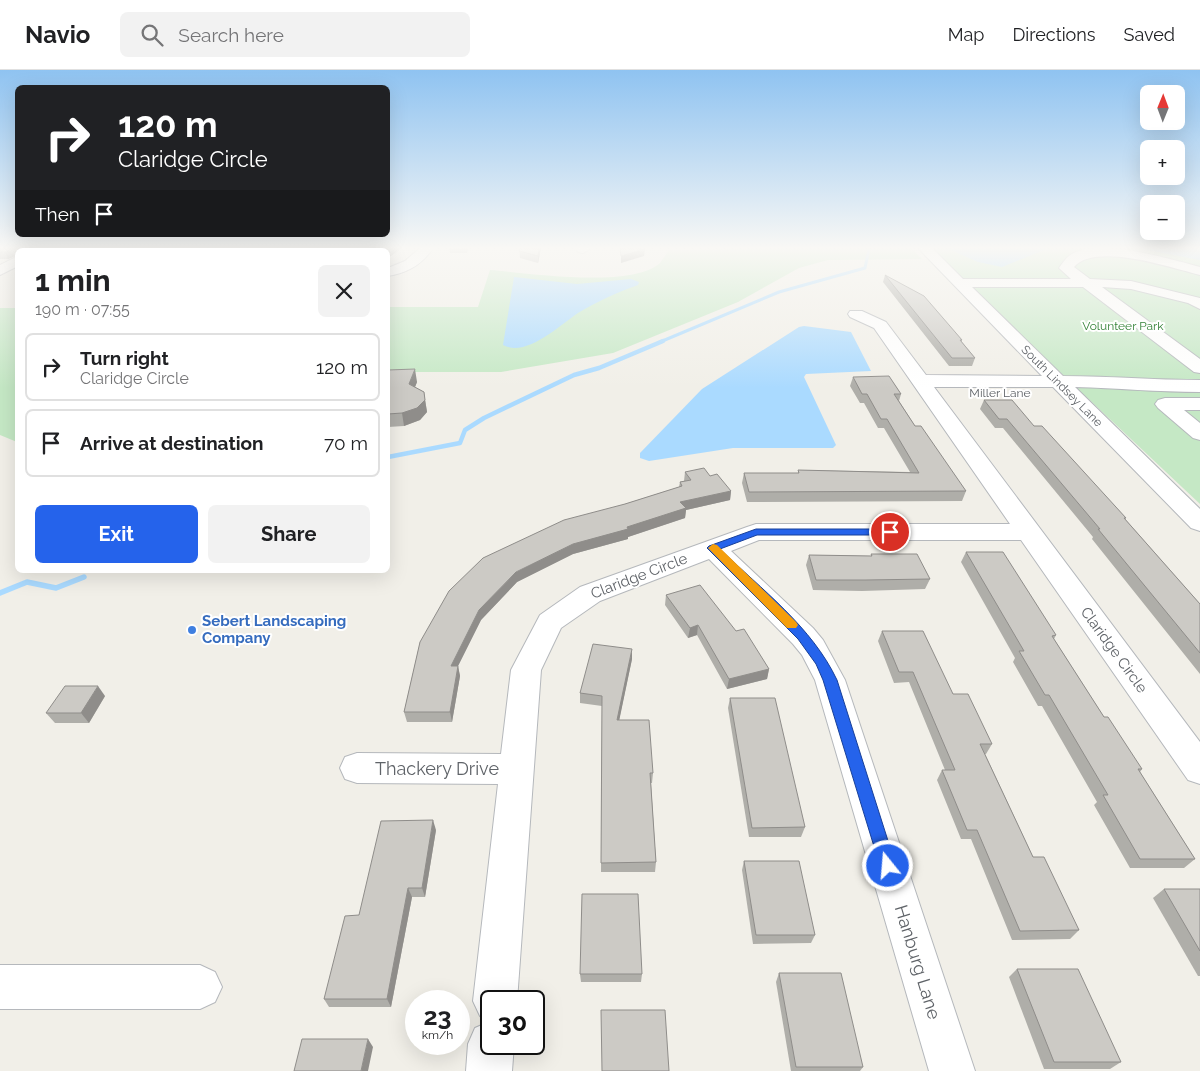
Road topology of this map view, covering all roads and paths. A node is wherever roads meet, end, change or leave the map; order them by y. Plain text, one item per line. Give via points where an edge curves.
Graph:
1 (971, 295) edge
2 (1099, 295) edge
3 (1171, 295) edge
4 (1200, 304) edge
5 (856, 314) dead end
6 (1200, 368) edge
7 (1200, 386) edge
8 (925, 387) junction
9 (1064, 387) junction
10 (1200, 404) edge
11 (1200, 434) edge
12 (1200, 523) edge
13 (1028, 532) junction
14 (712, 548) junction
15 (357, 768) dead end
16 (516, 769) junction
17 (1200, 769) edge
18 (0, 987) edge
19 (200, 987) dead end
20 (496, 990) edge
21 (490, 1055) edge
22 (489, 1071) edge
23 (952, 1071) edge

1 - 9 street, South Lindsey Lane
2 - 6 street
3 - 4 street
5 - 8 street, Claridge Circle via 880,325
7 - 9 street, Miller Lane via 1152,386 1135,393
8 - 9 street, Miller Lane
8 - 13 street, Claridge Circle
9 - 12 street, South Lindsey Lane
10 - 11 street via 1165,404
13 - 14 street, Claridge Circle via 756,532
13 - 17 street, Claridge Circle
14 - 16 street, Claridge Circle via 590,594 550,622 526,670
14 - 23 street, Hanburg Lane via 803,636 830,680
15 - 16 street, Thackery Drive
16 - 20 street, Claridge Circle
18 - 19 street
21 - 22 street

